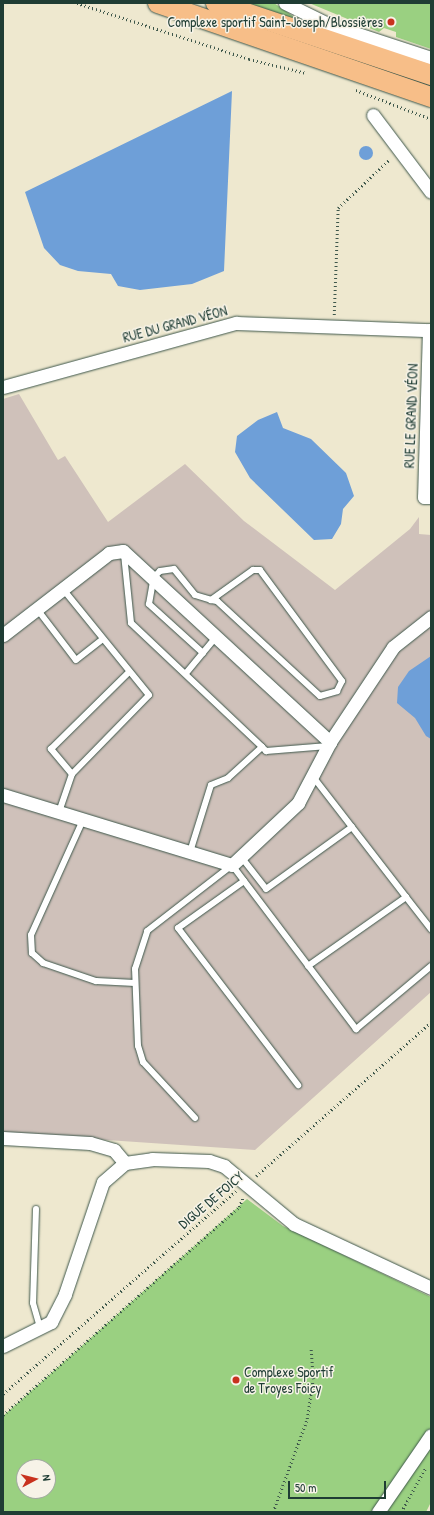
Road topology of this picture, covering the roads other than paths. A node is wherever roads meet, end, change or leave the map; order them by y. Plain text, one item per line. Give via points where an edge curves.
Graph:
1 (158, 3) edge
2 (216, 3) edge
3 (285, 3) edge
4 (431, 58) edge
5 (431, 75) edge
6 (431, 97) edge
7 (373, 115) dead end
8 (431, 192) edge
9 (430, 330) edge
10 (3, 387) edge
11 (431, 497) edge
12 (123, 551) junction
13 (154, 577) junction
14 (63, 589) junction
15 (211, 600) junction
16 (37, 609) junction
17 (431, 618) edge
18 (3, 635) edge
19 (217, 636) junction
20 (102, 640) junction
21 (203, 653) junction
22 (187, 672) junction
23 (128, 673) junction
24 (329, 744) junction
25 (262, 747) junction
26 (72, 774) junction
27 (314, 778) junction
28 (3, 795) edge
29 (59, 812) junction
30 (83, 820) junction
31 (352, 827) junction
32 (190, 852) junction
33 (237, 862) junction
34 (244, 881) junction
35 (406, 897) junction
36 (431, 929) edge
37 (308, 966) junction
38 (431, 966) edge
39 (135, 983) junction
40 (298, 1085) dead end
41 (195, 1118) dead end
42 (3, 1138) edge
43 (125, 1163) junction
44 (36, 1210) dead end
45 (431, 1288) edge
46 (40, 1329) junction
47 (3, 1346) edge
48 (431, 1435) edge
49 (378, 1512) edge

1 - 6 main road
2 - 5 main road
3 - 4 street via 330,25
7 - 8 street
9 - 10 street, RUE DU GRAND VÉON via 236,323
9 - 11 street, RUE LE GRAND VÉON via 424,497
12 - 13 street
12 - 14 street via 109,553
12 - 22 lane via 131,623
13 - 15 lane via 160,571 174,569 195,595
13 - 19 street
13 - 21 lane via 149,604
14 - 16 street
14 - 20 lane
15 - 15 lane via 253,570 260,570 342,681 338,691 320,696
16 - 18 street
16 - 20 lane via 76,660
17 - 24 street via 393,647
19 - 21 lane
19 - 24 street
20 - 23 lane
21 - 22 lane
22 - 25 lane
23 - 26 lane via 149,695
23 - 26 lane via 51,749
24 - 25 lane via 266,750
24 - 27 street
25 - 32 lane via 228,778 211,785
26 - 29 lane
27 - 31 lane
27 - 33 street via 298,803
28 - 29 street
29 - 30 street
30 - 32 street
30 - 39 lane via 31,935 32,953 43,963 96,981
31 - 33 lane via 266,889
31 - 35 lane
32 - 33 street
33 - 34 lane
33 - 39 lane via 147,931 139,945
34 - 37 lane
34 - 40 lane via 178,928
35 - 36 lane
35 - 37 lane
37 - 38 lane via 356,1029
39 - 41 lane via 138,1046 143,1062
42 - 43 street via 90,1143 114,1150
43 - 45 street via 152,1159 210,1161 248,1183 294,1224
43 - 46 street via 103,1182 65,1294 51,1322
44 - 46 lane via 33,1303
46 - 47 street
48 - 49 street

